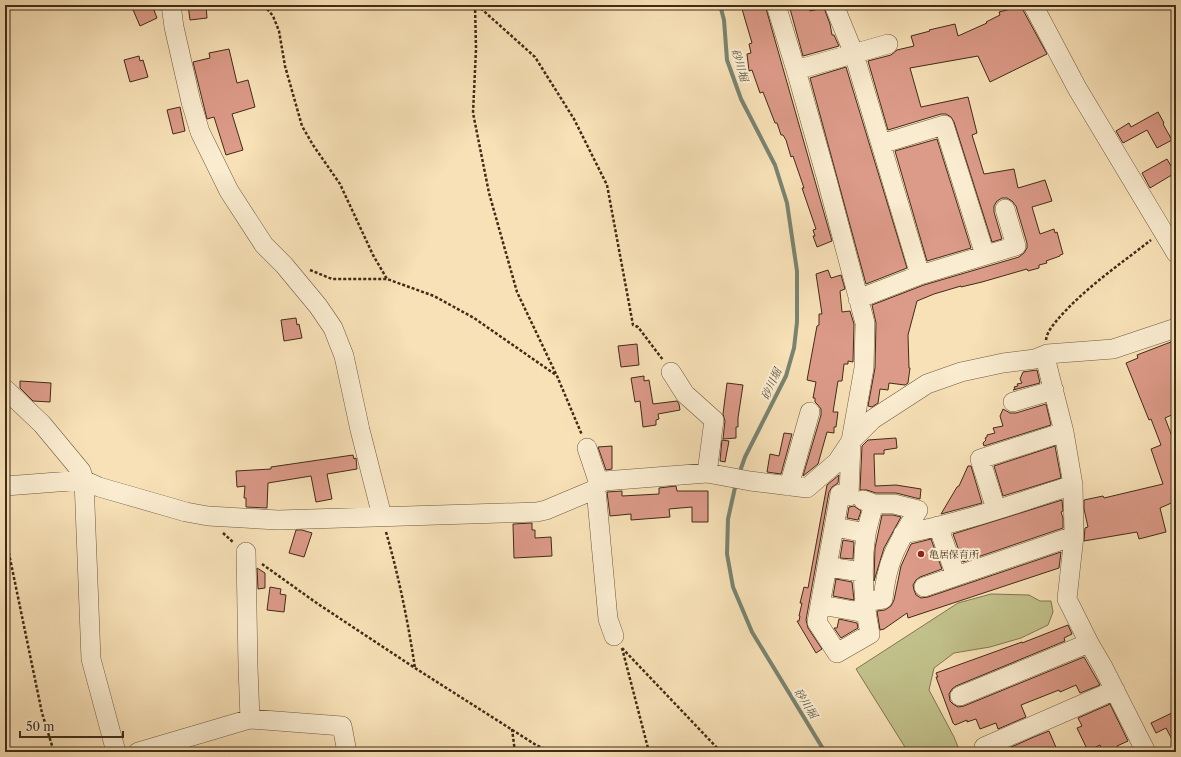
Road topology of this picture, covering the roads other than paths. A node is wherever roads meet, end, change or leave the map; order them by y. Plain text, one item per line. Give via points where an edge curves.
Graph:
1 (171, 5) edge
2 (776, 5) edge
3 (834, 5) edge
4 (1033, 5) edge
5 (888, 44) dead end
6 (854, 54) junction
7 (796, 70) junction
8 (881, 144) junction
9 (1005, 209) dead end
10 (1176, 253) edge
11 (984, 255) junction
12 (920, 275) junction
13 (858, 299) junction
14 (1176, 328) edge
15 (1047, 354) junction
16 (671, 372) road end
17 (5, 389) edge
18 (1054, 390) junction
19 (1013, 402) dead end
20 (810, 412) dead end
21 (1064, 432) junction
22 (851, 441) junction
23 (587, 448) road end
24 (714, 475) junction
25 (84, 480) junction
26 (1073, 485) junction
27 (5, 486) edge
28 (597, 486) junction
29 (789, 486) junction
30 (849, 496) junction
31 (874, 504) junction
32 (996, 510) junction
33 (382, 516) junction
34 (938, 526) junction
35 (835, 527) junction
36 (866, 533) junction
37 (904, 534) junction
38 (1074, 536) junction
39 (246, 552) road end
40 (828, 567) junction
41 (862, 572) junction
42 (956, 576) junction
43 (924, 587) dead end
44 (821, 605) junction
45 (865, 608) junction
46 (614, 636) dead end
47 (1089, 643) junction
48 (1114, 690) junction
49 (960, 696) dead end
50 (250, 719) junction
51 (984, 747) dead end
52 (116, 752) edge
53 (138, 752) edge
54 (347, 752) edge
55 (1146, 752) edge

1 - 33 street via 200,132 233,197 264,245 284,265 326,317 339,342
2 - 7 street
3 - 6 street
4 - 10 street via 1077,88
5 - 6 street
6 - 7 street
6 - 8 street
7 - 13 street via 836,210
8 - 11 street via 944,125
8 - 12 street
9 - 11 street via 1016,246
11 - 12 street
12 - 13 street
13 - 22 street via 865,323 864,368
14 - 15 street via 1113,349
15 - 18 street via 1046,362
15 - 22 street via 1035,359 961,372 927,384 873,419
16 - 24 street via 685,394 714,420
17 - 25 street via 42,424 81,471
18 - 19 street
18 - 21 street
20 - 29 street
21 - 26 street
21 - 32 street via 980,459
22 - 29 street via 837,462 807,488
22 - 30 street
23 - 28 street
24 - 28 street via 604,481
24 - 29 street
25 - 27 street
25 - 33 street via 99,487 208,516 278,520
25 - 52 street via 91,659
26 - 32 street
26 - 38 street
28 - 33 street via 546,510 536,512
28 - 46 street via 608,619
30 - 31 street
30 - 35 street via 840,494
31 - 36 street
31 - 37 street via 894,504 918,510
32 - 34 street
34 - 37 street
34 - 42 street
35 - 36 street
35 - 40 street
36 - 41 street
37 - 45 street via 888,567 884,599
38 - 42 street
38 - 47 street via 1067,599
39 - 50 street
40 - 41 street
40 - 44 street
41 - 45 street
42 - 43 street
44 - 45 street
44 - 45 street via 817,622 838,653 870,634
47 - 48 street
47 - 49 street
48 - 51 street
48 - 55 street
50 - 53 street
50 - 54 street via 342,726

